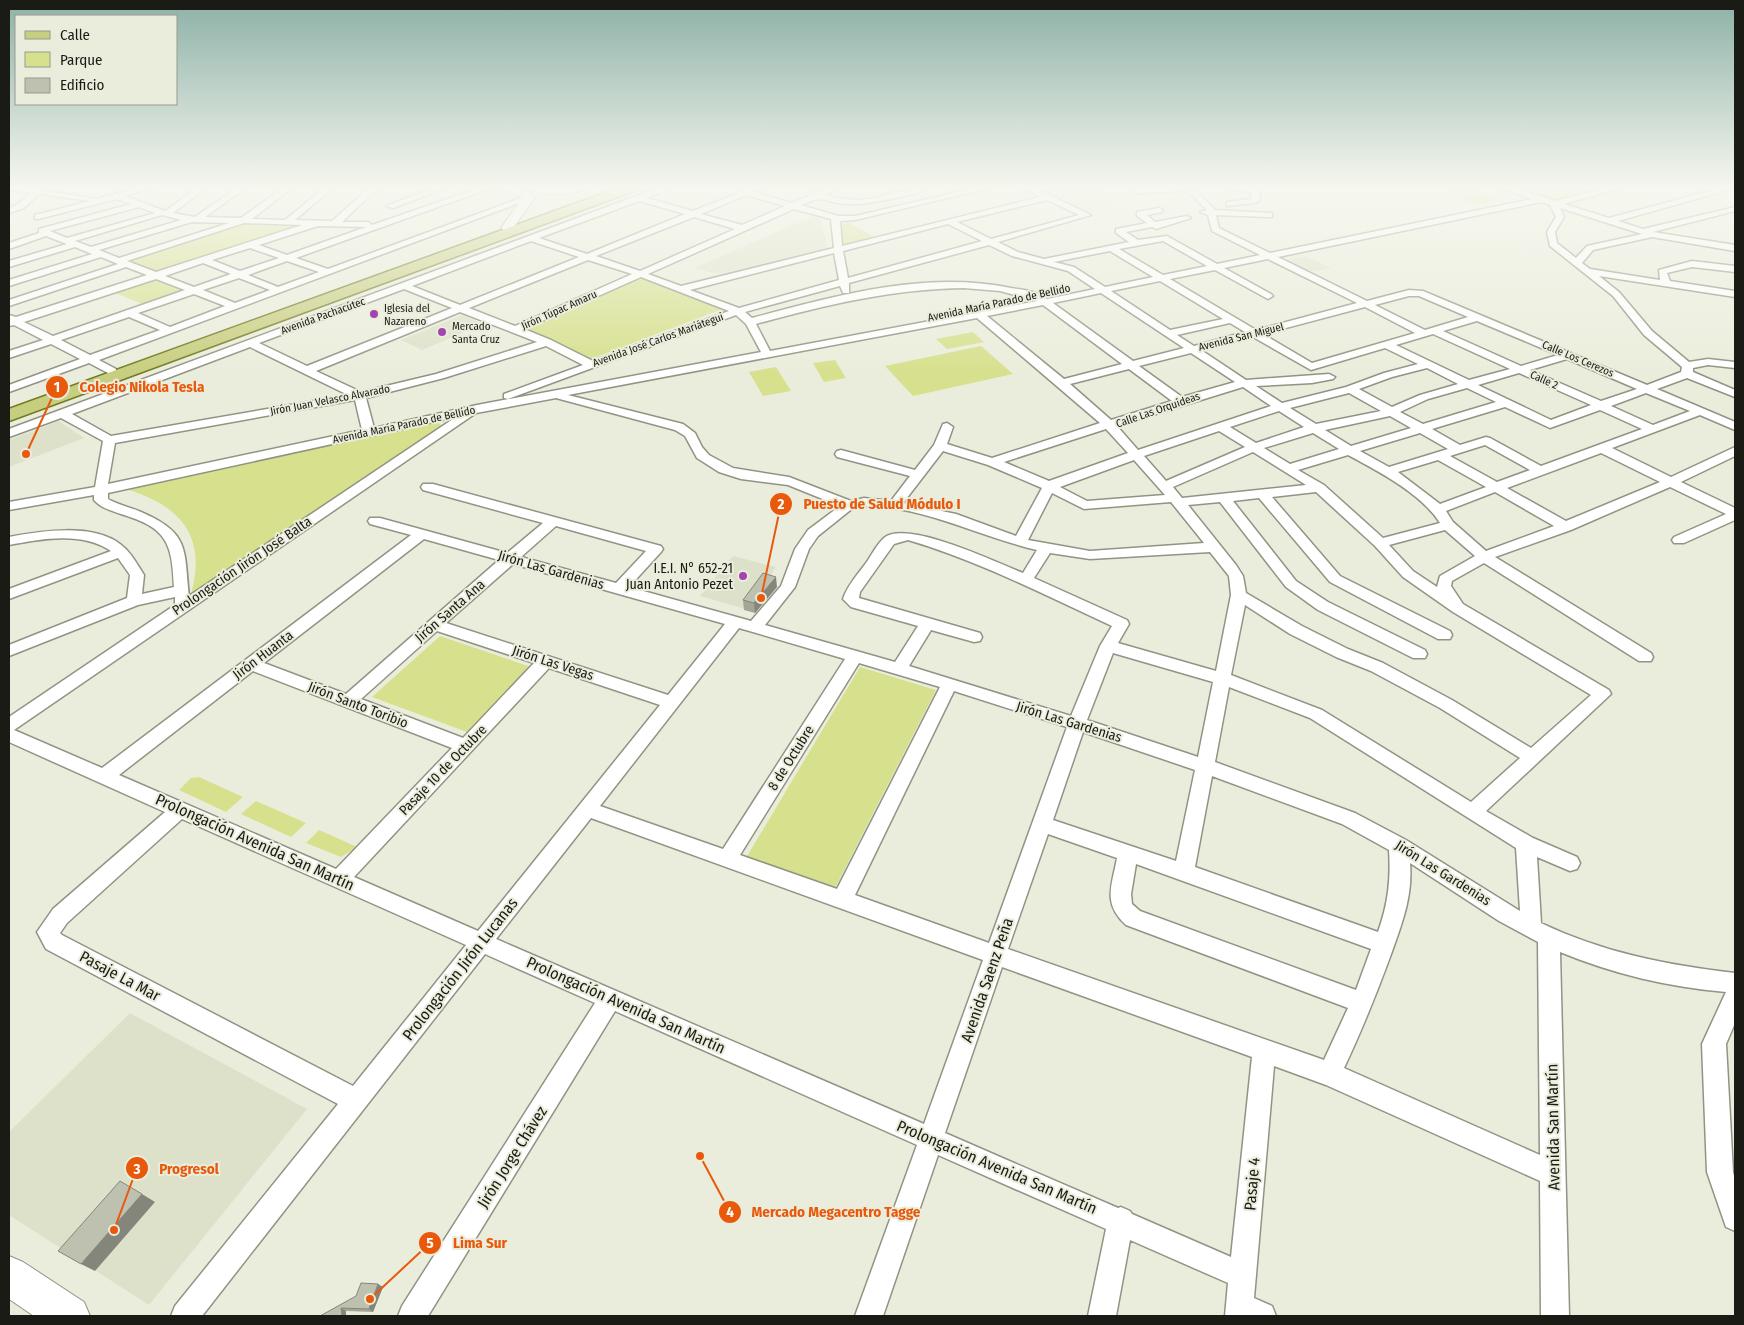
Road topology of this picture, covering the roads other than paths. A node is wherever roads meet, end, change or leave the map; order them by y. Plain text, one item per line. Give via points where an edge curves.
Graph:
1 (48, 250) edge
2 (91, 250) edge
3 (160, 250) edge
4 (236, 250) edge
5 (265, 250) edge
6 (311, 250) edge
7 (352, 250) edge
8 (386, 250) edge
9 (447, 250) edge
10 (462, 250) edge
11 (499, 250) edge
12 (568, 250) edge
13 (604, 250) edge
14 (694, 250) edge
15 (838, 250) joint
16 (959, 250) edge
17 (1006, 250) edge
18 (1101, 250) edge
19 (1114, 250) edge
20 (1188, 250) edge
21 (1259, 250) joint
22 (1299, 250) edge
23 (1559, 250) edge
24 (1588, 250) edge
25 (101, 254) junction
26 (370, 256) junction
27 (588, 256) junction
28 (1271, 256) junction
29 (288, 258) junction
30 (203, 260) junction
31 (1043, 260) junction
32 (1205, 261) junction
33 (122, 263) junction
34 (9, 264) edge
35 (1576, 264) junction
36 (1216, 267) junction
37 (1735, 270) edge
38 (1585, 271) junction
39 (328, 272) junction
40 (1152, 272) junction
41 (641, 274) junction
42 (238, 275) junction
43 (156, 276) junction
44 (1162, 278) junction
45 (843, 280) junction
46 (9, 283) edge
47 (1666, 283) junction
48 (1094, 284) junction
49 (404, 286) junction
50 (681, 289) junction
51 (278, 290) junction
52 (1104, 290) junction
53 (193, 291) junction
54 (1420, 293) joint
55 (1735, 294) edge
56 (847, 296) junction
57 (1037, 296) junction
58 (1268, 296) dead end
59 (9, 302) edge
60 (1046, 302) junction
61 (1368, 305) junction
62 (234, 306) junction
63 (461, 308) junction
64 (738, 311) junction
65 (129, 313) junction
66 (979, 315) junction
67 (1479, 317) junction
68 (1231, 320) junction
69 (11, 321) edge
70 (750, 322) junction
71 (516, 329) junction
72 (169, 330) junction
73 (1430, 332) junction
74 (1170, 333) junction
75 (1254, 334) junction
76 (52, 340) junction
77 (547, 342) junction
78 (250, 343) junction
79 (1386, 345) junction
80 (1194, 349) junction
81 (800, 350) junction
82 (9, 355) edge
83 (1570, 355) junction
84 (768, 356) junction
85 (90, 359) junction
86 (590, 364) junction
87 (1427, 365) junction
88 (1735, 365) edge
89 (1129, 366) junction
90 (137, 369) junction
91 (1520, 369) junction
92 (305, 370) junction
93 (1687, 370) junction
94 (112, 371) junction
95 (1329, 377) dead end
96 (1062, 383) junction
97 (1246, 383) junction
98 (1468, 384) junction
99 (1648, 388) junction
100 (9, 389) edge
101 (1350, 390) junction
102 (1735, 394) edge
103 (557, 395) junction
104 (360, 396) junction
105 (1181, 402) junction
106 (1506, 403) junction
107 (1280, 406) junction
108 (1601, 406) junction
109 (9, 408) edge
110 (476, 409) junction
111 (1701, 411) junction
112 (62, 413) junction
113 (1390, 413) junction
114 (9, 415) edge
115 (1110, 426) junction
116 (1735, 426) edge
117 (947, 427) dead end
118 (1221, 427) junction
119 (1315, 428) junction
120 (1419, 429) junction
121 (1653, 429) junction
122 (9, 433) edge
123 (369, 433) junction
124 (109, 440) junction
125 (940, 446) junction
126 (1252, 448) junction
127 (1601, 448) junction
128 (1349, 450) junction
129 (1460, 450) junction
130 (1735, 451) edge
131 (841, 454) dead end
132 (1135, 455) junction
133 (1440, 456) junction
134 (992, 462) junction
135 (1287, 469) junction
136 (1388, 471) junction
137 (1540, 471) junction
138 (917, 474) junction
139 (1670, 482) junction
140 (1049, 486) junction
141 (1165, 486) junction
142 (428, 487) dead end
143 (1319, 488) junction
144 (1496, 488) junction
145 (101, 490) junction
146 (1263, 494) junction
147 (1224, 498) junction
148 (1177, 500) junction
149 (849, 505) junction
150 (895, 505) junction
151 (9, 506) edge
152 (1438, 509) junction
153 (1735, 514) edge
154 (375, 521) dead end
155 (552, 521) junction
156 (1448, 525) junction
157 (1566, 527) junction
158 (422, 534) junction
159 (1680, 540) dead end
160 (9, 541) edge
161 (1020, 542) junction
162 (1380, 543) junction
163 (1215, 547) junction
164 (1046, 548) junction
165 (121, 552) junction
166 (1486, 558) junction
167 (510, 559) junction
168 (1026, 580) junction
169 (619, 590) junction
170 (9, 594) edge
171 (1239, 595) junction
172 (182, 598) junction
173 (134, 601) junction
174 (1458, 608) junction
175 (927, 624) junction
176 (435, 625) junction
177 (745, 625) junction
178 (1444, 634) dead end
179 (974, 637) dead end
180 (1108, 646) junction
181 (10, 651) edge
182 (1419, 654) dead end
183 (854, 657) junction
184 (1645, 657) dead end
185 (546, 661) junction
186 (251, 664) junction
187 (899, 670) junction
188 (1223, 679) junction
189 (949, 685) junction
190 (348, 701) junction
191 (671, 702) junction
192 (1077, 723) junction
193 (9, 725) edge
194 (9, 735) edge
195 (466, 746) junction
196 (1532, 757) junction
197 (1206, 765) junction
198 (105, 776) junction
199 (181, 809) junction
200 (587, 809) junction
201 (1472, 812) junction
202 (1042, 824) junction
203 (1526, 844) junction
204 (1399, 846) junction
205 (1128, 853) junction
206 (727, 859) junction
207 (1570, 864) dead end
208 (1184, 872) junction
209 (339, 879) junction
210 (842, 900) junction
211 (1540, 933) junction
212 (482, 941) junction
213 (1384, 944) junction
214 (995, 955) junction
215 (1735, 983) edge
216 (611, 998) junction
217 (1735, 998) edge
218 (1362, 1003) junction
219 (1264, 1052) junction
220 (1330, 1074) junction
221 (356, 1100) junction
222 (931, 1138) junction
223 (1553, 1174) junction
224 (1735, 1218) edge
225 (1121, 1220) junction
226 (9, 1276) edge
227 (1243, 1276) junction
228 (1247, 1313) edge
229 (70, 1316) edge
230 (185, 1316) edge
231 (412, 1316) edge
232 (869, 1316) edge
233 (1102, 1316) edge
234 (1556, 1316) edge

1 - 34 street
2 - 25 street
3 - 33 street
4 - 30 street
5 - 29 street
6 - 29 street
7 - 26 street
8 - 26 street
9 - 94 main road, Avenida Pachacútec
10 - 90 main road, Avenida Pachacútec
11 - 49 street, Avenida Pachacútec
12 - 27 street
13 - 27 street
14 - 41 street, Jirón Túpac Amaru
15 - 45 street
15 - 50 street
16 - 45 street, Avenida José Carlos Mariátegui
17 - 31 street
18 - 31 street
19 - 40 street
20 - 32 street
21 - 28 street, Calle 2
21 - 32 street, Avenida María Parado de Bellido
22 - 28 street, Avenida María Parado de Bellido
23 - 35 street
24 - 35 street
25 - 33 street
25 - 46 street
26 - 39 street
27 - 41 street
27 - 63 street
28 - 36 street, Avenida María Parado de Bellido
28 - 61 street, Calle 2
29 - 39 street
29 - 42 street
30 - 42 street
30 - 43 street
31 - 48 street via 1071,269
32 - 36 street
32 - 40 street, Avenida María Parado de Bellido
33 - 43 street
33 - 59 street
35 - 38 street
36 - 44 street, Avenida María Parado de Bellido
36 - 58 street
37 - 47 street via 1686,264 1662,272
38 - 47 street
38 - 93 street via 1616,294 1648,333
39 - 51 street
40 - 44 street
40 - 48 street, Avenida María Parado de Bellido
41 - 50 street
41 - 71 street, Jirón Túpac Amaru
42 - 51 street
42 - 53 street
43 - 53 street
43 - 69 street
44 - 52 street, Avenida María Parado de Bellido
44 - 68 street
45 - 56 street
45 - 64 street, Avenida José Carlos Mariátegui
47 - 55 street
48 - 52 street
48 - 57 street, Avenida María Parado de Bellido
49 - 63 street
49 - 78 street, Avenida Pachacútec
50 - 64 street
51 - 62 street
52 - 60 street, Avenida María Parado de Bellido
52 - 74 street
53 - 62 street
53 - 65 street
54 - 61 street, Avenida San Miguel via 1408,293
54 - 67 street, Calle Los Cerezos
56 - 57 street via 918,285 994,287
56 - 70 street
57 - 60 street
57 - 81 street, Avenida María Parado de Bellido via 849,334
60 - 66 street, Avenida María Parado de Bellido
60 - 89 street
61 - 73 street, Calle 2
61 - 75 street, Avenida San Miguel
62 - 72 street
63 - 71 street
63 - 92 street
64 - 70 street
64 - 86 street, Avenida José Carlos Mariátegui
65 - 72 street
65 - 76 street
66 - 81 street, Avenida María Parado de Bellido
66 - 96 street
67 - 73 street
67 - 83 street, Calle Los Cerezos
68 - 74 street
68 - 75 street
69 - 76 street
70 - 84 street
71 - 77 street
72 - 85 street
73 - 79 street
73 - 91 street, Calle 2
74 - 80 street
75 - 79 street via 1311,367
75 - 80 street, Avenida San Miguel
76 - 82 street
76 - 85 street
77 - 86 street
77 - 104 street, Jirón Juan Velasco Alvarado via 440,376
78 - 90 main road
78 - 92 street
78 - 112 street, Avenida Pachacútec
79 - 87 street
80 - 89 street, Avenida San Miguel
80 - 97 street
81 - 84 street, Avenida María Parado de Bellido
83 - 91 street
83 - 99 street, Calle Los Cerezos
84 - 103 street, Avenida María Parado de Bellido
85 - 94 street
85 - 100 street
86 - 110 street, Avenida José Carlos Mariátegui
87 - 98 street
87 - 101 street via 1388,375
88 - 93 street via 1708,362
89 - 96 street, Avenida San Miguel
89 - 105 street
90 - 114 main road, Avenida Pachacútec
91 - 98 street
91 - 108 street, Calle 2
92 - 104 street
93 - 99 street
93 - 102 street
94 - 109 main road, Avenida Pachacútec
95 - 97 street, Calle Las Orquídeas
96 - 115 street
97 - 105 street, Calle Las Orquídeas
97 - 107 street
98 - 106 street
98 - 113 street via 1424,397
99 - 108 street
99 - 111 street, Calle Los Cerezos
101 - 107 street
101 - 113 street
103 - 110 street, Avenida María Parado de Bellido
103 - 149 street via 679,427 689,431 705,458 731,472 784,480
104 - 123 street
104 - 124 street, Jirón Juan Velasco Alvarado
105 - 115 street, Calle Las Orquídeas
106 - 108 street via 1550,424
106 - 120 street
107 - 118 street
107 - 119 street
108 - 121 street, Calle 2
110 - 123 street, Avenida María Parado de Bellido
110 - 172 street, Prolongación Jirón José Balta
111 - 116 street, Calle Los Cerezos
111 - 121 street
112 - 122 street, Avenida Pachacútec
112 - 124 street
113 - 119 street
113 - 120 street
115 - 132 street
115 - 134 street, Calle Las Orquídeas
117 - 125 street
118 - 126 street
118 - 132 street
119 - 126 street
119 - 128 street
120 - 128 street
120 - 129 street
121 - 127 street
123 - 145 street, Avenida María Parado de Bellido
124 - 145 street
125 - 134 street
125 - 138 street
126 - 135 street
126 - 141 street
127 - 137 street
127 - 139 street
128 - 135 street
128 - 136 street
129 - 133 street
129 - 137 street via 1486,440
130 - 139 street
131 - 138 street
132 - 140 street
132 - 141 street
133 - 136 street
133 - 144 street
134 - 140 street
135 - 143 street
136 - 152 street
137 - 144 street
138 - 150 street
139 - 153 street
139 - 157 street
140 - 148 street via 1084,505
140 - 161 street
141 - 148 street
142 - 155 street
143 - 146 street
143 - 162 street
144 - 152 street
144 - 157 street
145 - 151 street, Avenida María Parado de Bellido
145 - 172 street via 101,500 111,508 128,511 166,530 179,549
146 - 147 street
146 - 178 street via 1335,579
147 - 148 street
147 - 182 street via 1290,584 1324,606
148 - 163 street
149 - 150 street via 879,502
149 - 177 street, Prolongación Jirón Lucanas via 813,533 802,549 788,587
150 - 161 street via 951,517
152 - 156 street
153 - 159 street
154 - 158 street, Jirón Las Gardenias
155 - 167 street, Jirón Santa Ana
155 - 169 street via 656,549
156 - 162 street
156 - 166 street
157 - 166 street
158 - 167 street, Jirón Las Gardenias
158 - 186 street, Jirón Huanta
160 - 165 street via 61,535 88,538 112,545
161 - 164 street
162 - 174 street via 1408,574
163 - 164 street via 1090,555
163 - 171 street via 1236,576
164 - 168 street
165 - 170 street
165 - 173 street via 137,575
166 - 174 street via 1445,579 1444,586
166 - 184 street
167 - 169 street, Jirón Las Gardenias
167 - 176 street, Jirón Santa Ana
168 - 175 street via 943,546 909,536 897,537 889,541 851,599 856,604
168 - 180 street via 1122,624
169 - 177 street, Jirón Las Gardenias
171 - 188 street
171 - 196 street via 1296,630 1377,667 1446,704
172 - 173 street
172 - 193 street, Prolongación Jirón José Balta
173 - 181 street
174 - 196 street via 1603,694
175 - 179 street
175 - 187 street
176 - 185 street, Jirón Las Vegas
176 - 190 street, Jirón Santa Ana
177 - 183 street, Jirón Las Gardenias
177 - 191 street, Prolongación Jirón Lucanas
180 - 188 street
180 - 192 street, Avenida Saenz Peña
183 - 187 street, Jirón Las Gardenias
183 - 206 street, 8 de Octubre
185 - 191 street, Jirón Las Vegas
185 - 195 street, Pasaje 10 de Octubre
186 - 190 street, Jirón Santo Toribio
186 - 198 street, Jirón Huanta
187 - 189 street, Jirón Las Gardenias
188 - 197 street
188 - 201 street via 1316,714
189 - 192 street, Jirón Las Gardenias
189 - 210 street
190 - 195 street, Jirón Santo Toribio
191 - 200 street, Prolongación Jirón Lucanas
192 - 197 street, Jirón Las Gardenias
192 - 202 street, Avenida Saenz Peña
194 - 198 street, Prolongación Avenida San Martín
195 - 209 street, Pasaje 10 de Octubre
196 - 201 street
197 - 204 street, Jirón Las Gardenias via 1346,817
197 - 208 street
198 - 199 street, Prolongación Avenida San Martín
199 - 209 street, Prolongación Avenida San Martín
199 - 221 street, Pasaje La Mar via 60,916 48,932 54,942
200 - 206 street
200 - 212 street, Prolongación Jirón Lucanas
201 - 203 street
202 - 205 street
202 - 214 street, Avenida Saenz Peña
203 - 207 street
203 - 211 street, Avenida San Martín
204 - 211 street, Jirón Las Gardenias
204 - 213 street via 1401,877 1397,908
205 - 208 street
205 - 218 street via 1121,894 1122,908 1133,918
206 - 210 street
208 - 213 street
209 - 212 street, Prolongación Avenida San Martín
210 - 214 street
211 - 215 street, Jirón Las Gardenias via 1620,963 1692,980
211 - 223 street, Avenida San Martín
212 - 216 street, Prolongación Avenida San Martín
212 - 221 street, Prolongación Jirón Lucanas
213 - 218 street
214 - 219 street
214 - 222 street, Avenida Saenz Peña
216 - 222 street, Prolongación Avenida San Martín
216 - 231 street, Jirón Jorge Chávez
217 - 224 street via 1714,1044 1720,1172
218 - 220 street
219 - 220 street
219 - 227 street, Pasaje 4
220 - 223 street
221 - 230 street, Prolongación Jirón Lucanas
222 - 225 street, Prolongación Avenida San Martín
222 - 232 street, Avenida Saenz Peña
223 - 234 street, Avenida San Martín
225 - 227 street, Prolongación Avenida San Martín
225 - 233 street
226 - 229 street
227 - 228 street, Pasaje 4

